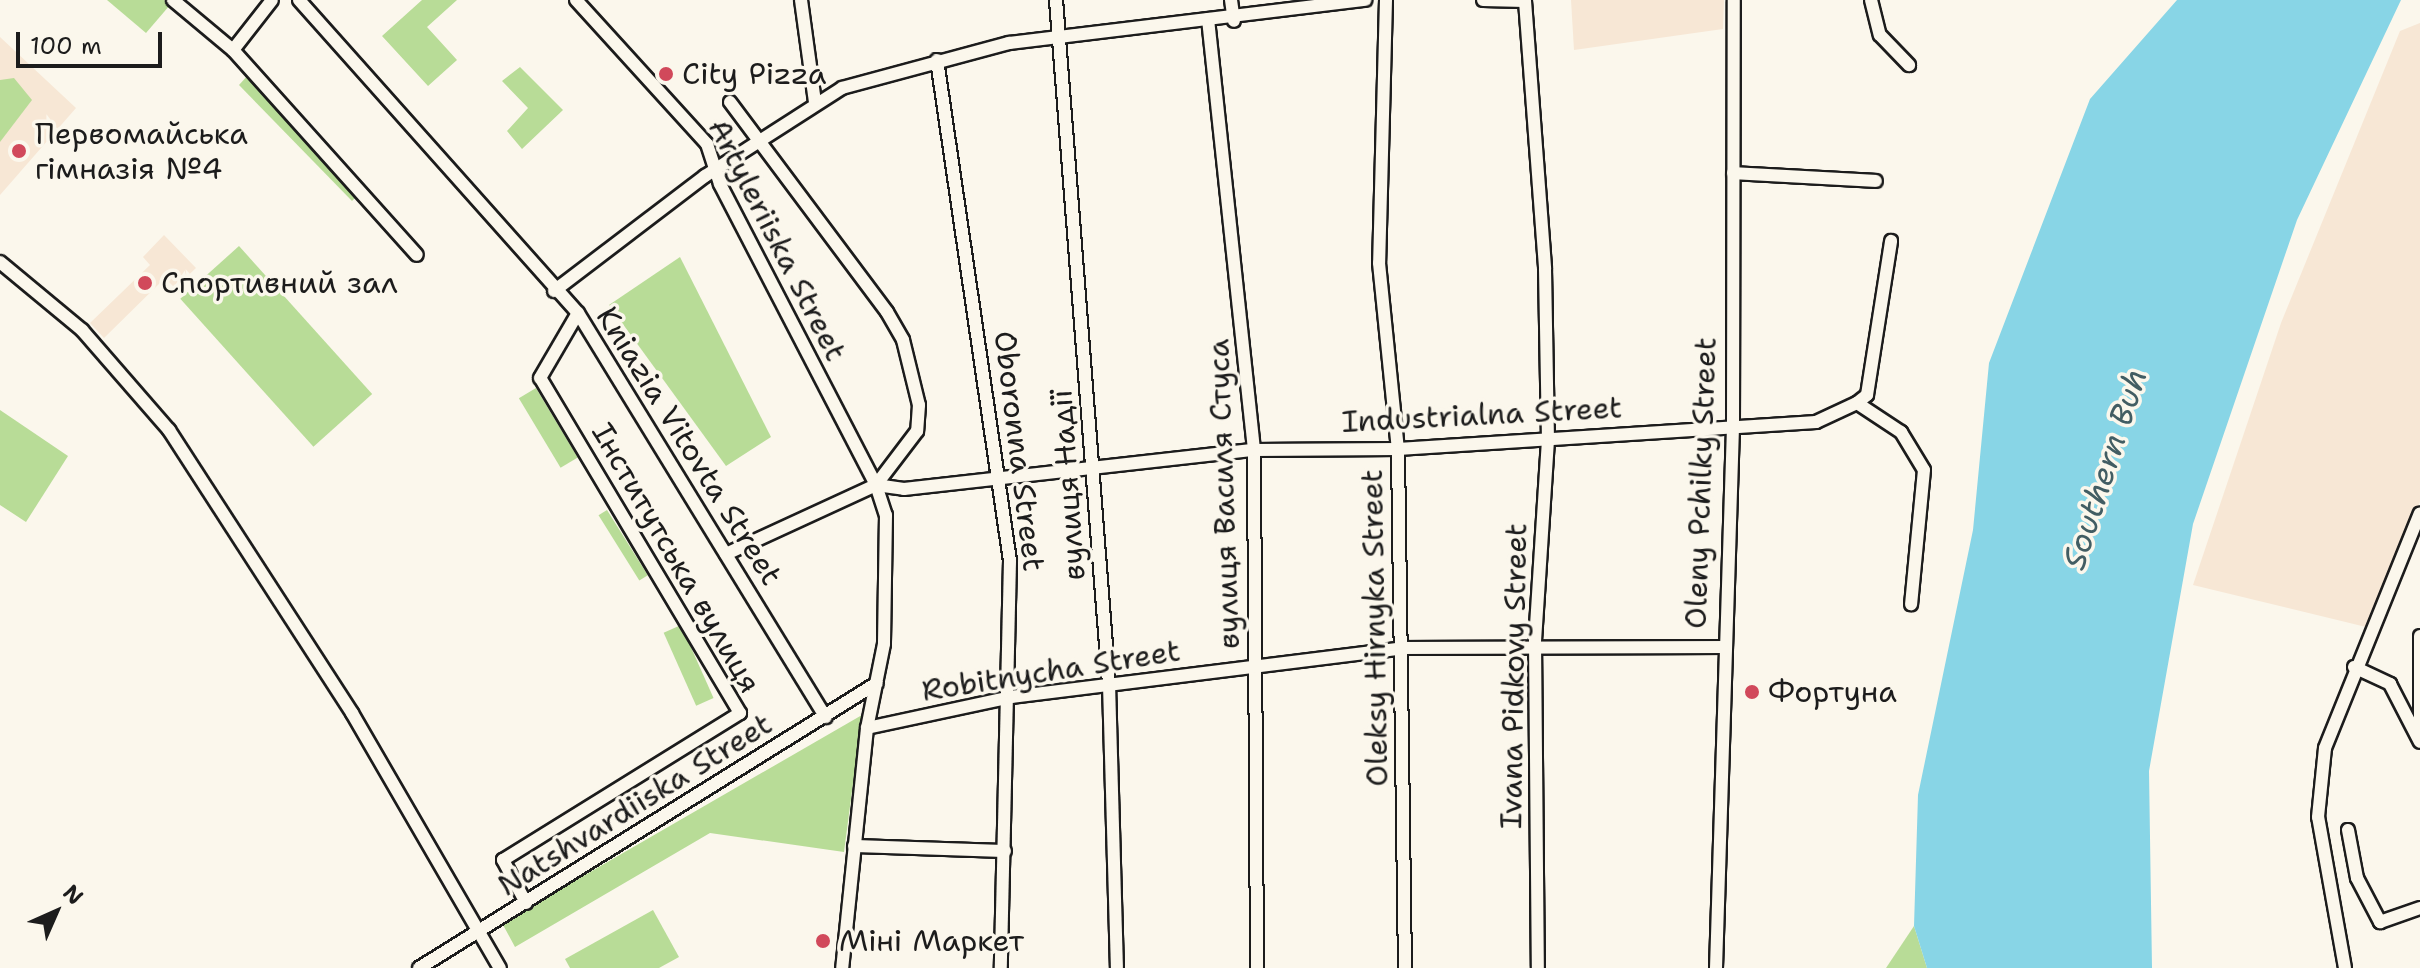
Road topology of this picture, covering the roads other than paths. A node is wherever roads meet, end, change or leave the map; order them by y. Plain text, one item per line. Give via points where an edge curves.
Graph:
1 (173, 0) edge
2 (272, 0) edge
3 (299, 0) edge
4 (576, 0) edge
5 (801, 0) edge
6 (1056, 0) edge
7 (1231, 0) edge
8 (1365, 0) edge
9 (1386, 0) edge
10 (1483, 0) edge
11 (1734, 0) edge
12 (1871, 0) edge
13 (1525, 1) edge
14 (1208, 19) junction
15 (1234, 21) junction
16 (1059, 39) junction
17 (233, 50) junction
18 (937, 60) junction
19 (1909, 65) dead end
20 (730, 102) dead end
21 (815, 102) junction
22 (762, 143) junction
23 (714, 169) junction
24 (1733, 173) junction
25 (1876, 181) dead end
26 (1891, 241) dead end
27 (417, 255) dead end
28 (0, 262) edge
29 (554, 291) junction
30 (578, 313) junction
31 (1857, 403) junction
32 (1733, 426) junction
33 (1548, 440) junction
34 (1398, 449) junction
35 (1254, 450) junction
36 (1094, 465) junction
37 (1000, 479) junction
38 (876, 485) junction
39 (2420, 513) edge
40 (726, 554) junction
41 (1911, 604) dead end
42 (2420, 636) edge
43 (1721, 647) junction
44 (1405, 648) junction
45 (1538, 652) junction
46 (2354, 667) junction
47 (1257, 669) junction
48 (877, 683) junction
49 (1109, 684) junction
50 (1011, 697) junction
51 (826, 717) junction
52 (2420, 726) edge
53 (867, 728) junction
54 (2420, 742) edge
55 (2348, 830) dead end
56 (854, 846) junction
57 (1005, 851) junction
58 (526, 903) junction
59 (2420, 908) edge
60 (477, 933) junction
61 (419, 968) edge
62 (500, 968) edge
63 (842, 968) edge
64 (1001, 968) edge
65 (1117, 968) edge
66 (1257, 968) edge
67 (1405, 968) edge
68 (1538, 968) edge
69 (1716, 968) edge
70 (2345, 968) edge

1 - 17 street
2 - 17 street
3 - 29 street, Kniazia Vitovta Street
4 - 23 street, Artyleriiska Street via 695,127
5 - 21 street
6 - 16 street, вулиця Надії
7 - 15 street
8 - 15 street
9 - 34 street, Oleksy Hirnyka Street via 1379,263
10 - 13 street
11 - 24 street, Oleny Pchilky Street
12 - 19 street via 1880,35
13 - 33 street, Ivana Pidkovy Street via 1545,269
14 - 15 street
14 - 16 street
14 - 35 street, вулиця Василя Стуса
16 - 18 street
16 - 36 street, вулиця Надії
17 - 27 street
18 - 21 street
18 - 37 street, Oboronna Street
20 - 22 street
21 - 22 street
22 - 23 street
22 - 38 street via 903,340 917,431
23 - 29 street
23 - 38 street, Artyleriiska Street
24 - 25 street
24 - 32 street, Oleny Pchilky Street
26 - 31 street via 1867,395
28 - 60 street via 82,330 169,430 352,713
29 - 30 street, Kniazia Vitovta Street
30 - 40 street, Kniazia Vitovta Street
30 - 58 street, Інститутська вулиця via 540,378 740,713 503,860
31 - 32 street, Industrialna Street via 1816,422
31 - 41 street via 1901,432 1924,470
32 - 33 street, Industrialna Street
32 - 43 street, Oleny Pchilky Street
33 - 34 street, Industrialna Street
33 - 45 street, Ivana Pidkovy Street
34 - 35 street, Industrialna Street
34 - 44 street, Oleksy Hirnyka Street
35 - 36 street, Industrialna Street
35 - 47 street, вулиця Василя Стуса
36 - 37 street, Industrialna Street
36 - 49 street, вулиця Надії
37 - 38 street, Industrialna Street
37 - 50 street, Oboronna Street via 1010,561
38 - 40 street
38 - 48 street, Artyleriiska Street via 886,558
39 - 46 street
40 - 51 street, Kniazia Vitovta Street
42 - 52 street
43 - 45 street, Robitnycha Street
43 - 69 street, Oleny Pchilky Street
44 - 45 street, Robitnycha Street
44 - 47 street, Robitnycha Street
44 - 67 street, Oleksy Hirnyka Street
45 - 68 street, Ivana Pidkovy Street
46 - 54 street via 2390,684
46 - 70 street via 2325,748 2318,817
47 - 49 street, Robitnycha Street
47 - 66 street, вулиця Василя Стуса
48 - 51 street, Natshvardiiska Street
48 - 53 street, Artyleriiska Street
49 - 50 street, Robitnycha Street
49 - 65 street, вулиця Надії
50 - 53 street, Robitnycha Street
50 - 57 street, Oboronna Street
51 - 58 street, Natshvardiiska Street
53 - 56 street, Artyleriiska Street
55 - 59 street via 2357,878 2380,922
56 - 57 street
56 - 63 street, Artyleriiska Street
57 - 64 street, Oboronna Street
58 - 60 street, Natshvardiiska Street
60 - 61 street, Natshvardiiska Street
60 - 62 street

